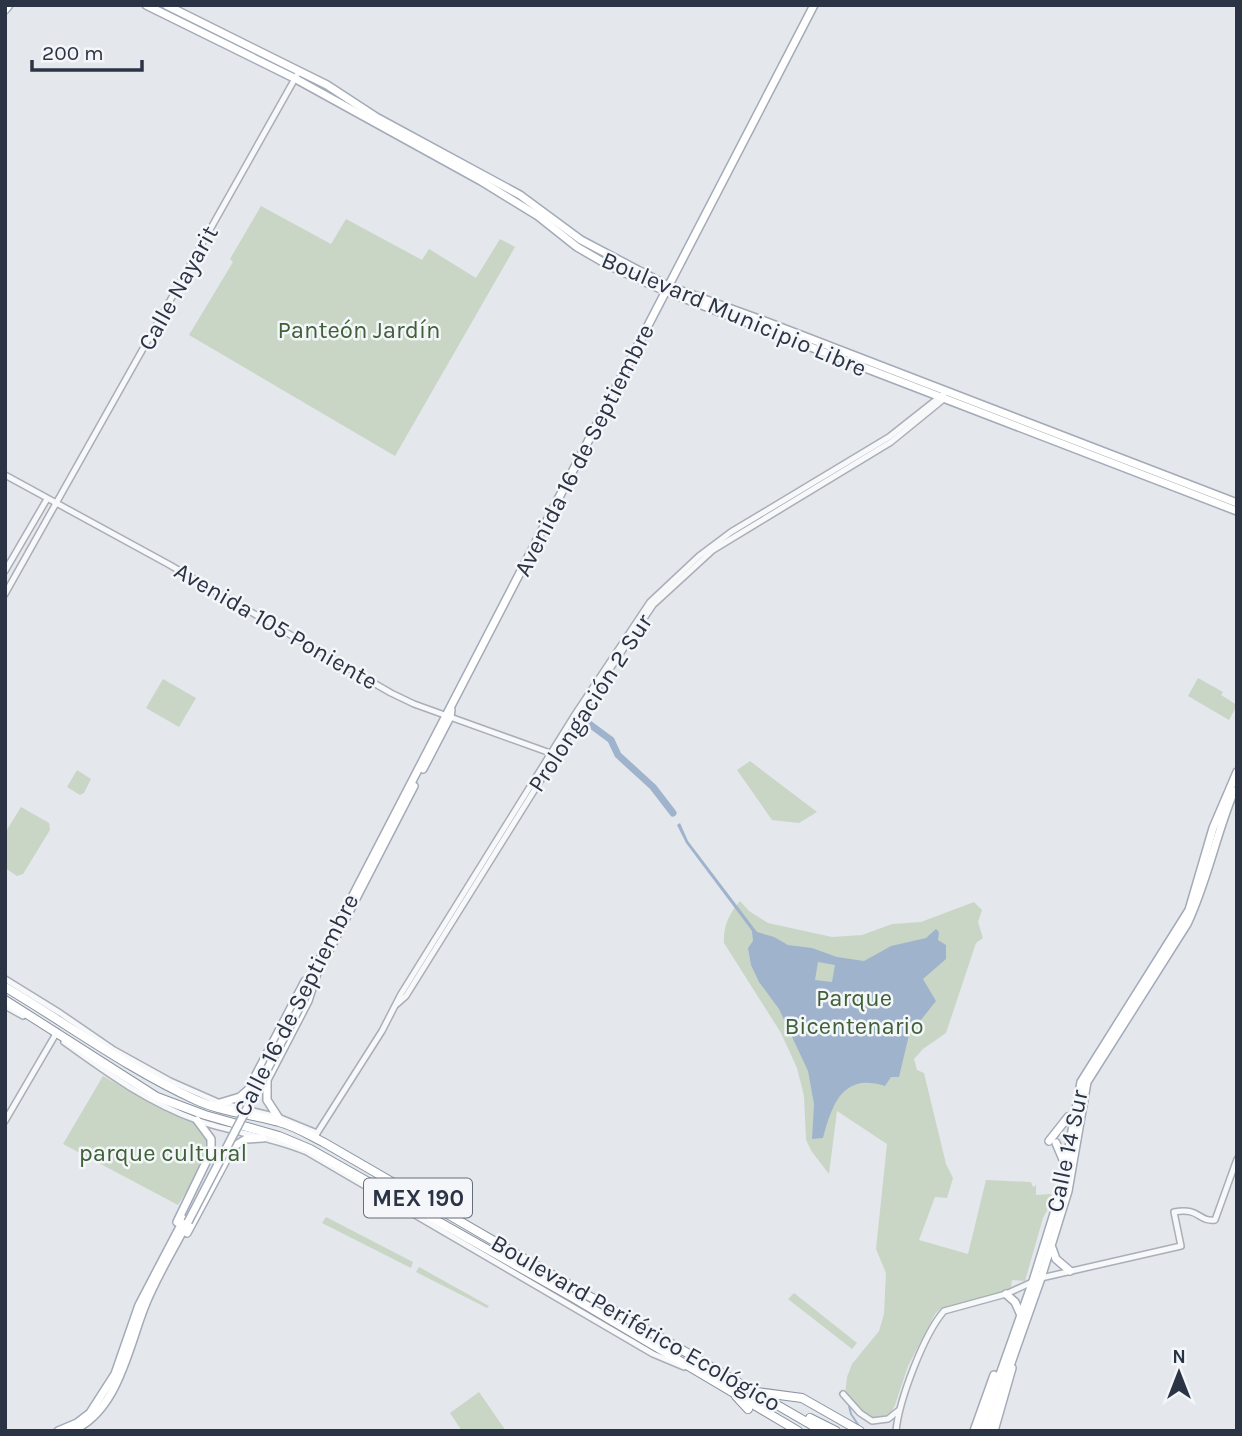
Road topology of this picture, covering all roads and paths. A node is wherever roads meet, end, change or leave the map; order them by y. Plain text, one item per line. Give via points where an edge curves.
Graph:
1 (9, 5) edge
2 (146, 5) edge
3 (166, 5) edge
4 (814, 5) edge
5 (5, 10) edge
6 (297, 75) junction
7 (667, 289) junction
8 (944, 395) junction
9 (5, 475) edge
10 (47, 499) junction
11 (55, 503) junction
12 (1237, 503) edge
13 (1237, 511) edge
14 (5, 571) edge
15 (5, 594) edge
16 (449, 714) junction
17 (554, 754) junction
18 (1237, 772) edge
19 (1237, 784) edge
20 (315, 973) junction
21 (5, 979) edge
22 (5, 987) edge
23 (5, 1000) edge
24 (5, 1006) edge
25 (56, 1034) junction
26 (220, 1103) junction
27 (1077, 1116) junction
28 (278, 1117) junction
29 (197, 1120) junction
30 (5, 1121) edge
31 (315, 1136) junction
32 (263, 1138) junction
33 (1237, 1159) edge
34 (1066, 1166) junction
35 (1052, 1243) junction
36 (168, 1254) junction
37 (1070, 1271) junction
38 (1041, 1278) junction
39 (1030, 1282) junction
40 (1006, 1294) junction
41 (1021, 1311) junction
42 (1014, 1330) junction
43 (1016, 1345) junction
44 (691, 1368) junction
45 (1002, 1375) junction
46 (756, 1392) junction
47 (735, 1394) junction
48 (844, 1395) dead end
49 (764, 1398) junction
50 (748, 1409) dead end
51 (898, 1411) junction
52 (778, 1419) junction
53 (58, 1431) edge
54 (71, 1431) edge
55 (790, 1431) edge
56 (798, 1431) edge
57 (822, 1431) edge
58 (836, 1431) edge
59 (860, 1431) edge
60 (896, 1431) edge
61 (974, 1431) edge
62 (980, 1431) edge
63 (987, 1431) edge
64 (994, 1431) edge

1 - 5 main road
2 - 6 main road, Boulevard Municipio Libre
3 - 6 main road, Boulevard Municipio Libre
4 - 7 main road, Avenida 16 de Septiembre
6 - 7 main road, Boulevard Municipio Libre via 481,181 608,265
6 - 11 street, Calle Nayarit
7 - 8 main road, Boulevard Municipio Libre
7 - 16 main road, Avenida 16 de Septiembre
8 - 12 main road, Boulevard Municipio Libre
8 - 13 main road, Boulevard Municipio Libre
8 - 17 street, Prolongación 2 Sur via 883,441 731,532 673,579 631,628
9 - 10 street, Avenida 105 Poniente
10 - 11 street, Avenida 105 Poniente
10 - 14 street
11 - 15 street, Calle Nayarit
11 - 16 street, Avenida 105 Poniente via 380,687
16 - 17 street, Avenida 105 Poniente
16 - 20 main road, Calle 16 de Septiembre
17 - 31 street, Prolongación 2 Sur
18 - 27 main road, Calle 14 Sur via 1213,828 1189,910 1083,1077
19 - 27 main road, Calle 14 Sur via 1187,924 1091,1074
20 - 26 main road via 296,996 248,1090
20 - 28 main road via 308,1001 266,1085 267,1100
20 - 36 main road, Calle 16 de Septiembre, bridge
21 - 26 street via 137,1064
22 - 31 highway, Boulevard Periférico Ecológico / MEX 190 via 110,1054 207,1105 279,1122
23 - 25 highway, Boulevard Periférico Ecológico / MEX 190
24 - 25 street, Boulevard Periférico Ecológico
25 - 29 street, Boulevard Periférico Ecológico via 140,1095
25 - 30 street
25 - 44 highway, Boulevard Periférico Ecológico / MEX 190 via 158,1097 310,1149
26 - 28 street
27 - 34 main road, Calle 14 Sur
27 - 34 main road via 1068,1117 1052,1142
27 - 35 main road, Calle 14 Sur via 1068,1191
28 - 31 street
29 - 32 street, Boulevard Periférico Ecológico
29 - 36 main road via 211,1139 211,1152 176,1224
31 - 46 highway, Boulevard Periférico Ecológico / MEX 190
32 - 36 main road via 246,1139 233,1147 183,1239
32 - 44 street, Boulevard Periférico Ecológico via 307,1152 653,1354
33 - 37 street via 1213,1221 1191,1210 1174,1212 1181,1246
34 - 39 main road, Calle 14 Sur
35 - 37 main road via 1056,1259
35 - 38 main road, Calle 14 Sur
36 - 53 main road, Calle 16 de Septiembre via 138,1305 111,1382 90,1413
36 - 54 main road, Calle 16 de Septiembre via 120,1376 94,1417
37 - 38 street
38 - 39 street
38 - 43 main road, Calle 14 Sur
39 - 40 street
39 - 41 main road, Calle 14 Sur
40 - 41 main road
40 - 51 street via 942,1312
41 - 42 main road, Calle 14 Sur
42 - 45 main road, Calle 14 Sur
42 - 61 main road via 1007,1338
43 - 45 main road, Calle 14 Sur
43 - 64 main road
44 - 47 highway, Boulevard Periférico Ecológico / MEX 190
45 - 62 main road, Calle 14 Sur
45 - 63 main road, Calle 14 Sur
46 - 49 highway, Boulevard Periférico Ecológico / MEX 190
46 - 59 highway via 802,1398
47 - 50 highway
47 - 52 highway, Boulevard Periférico Ecológico / MEX 190
48 - 51 street via 873,1421 885,1421
49 - 57 highway, Boulevard Periférico Ecológico / MEX 190
49 - 58 highway
51 - 60 street
52 - 55 highway
52 - 56 highway, Boulevard Periférico Ecológico / MEX 190

